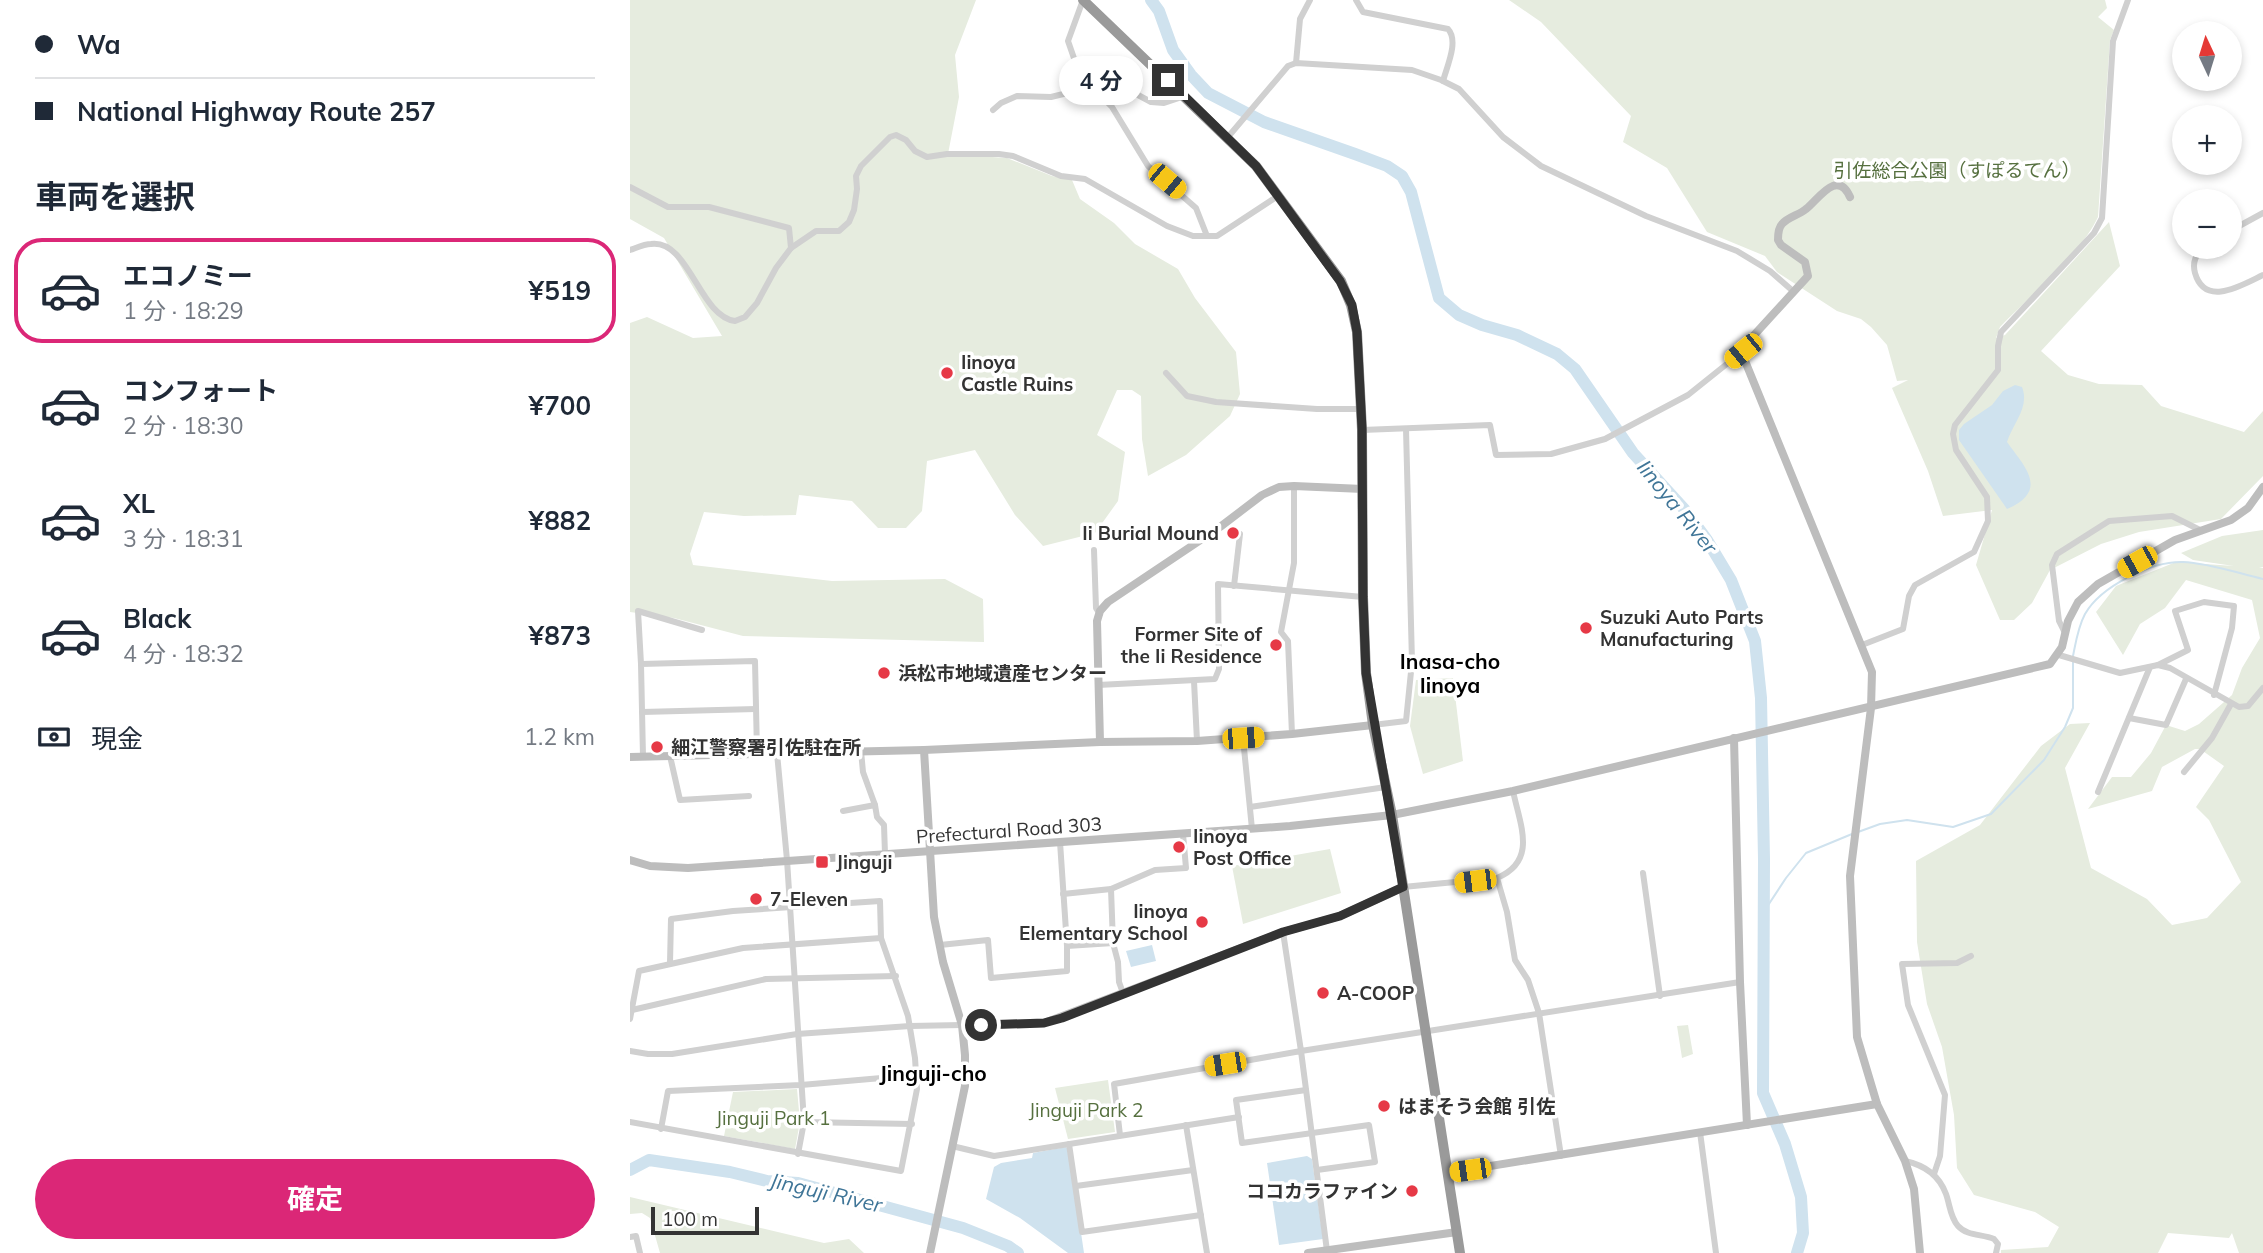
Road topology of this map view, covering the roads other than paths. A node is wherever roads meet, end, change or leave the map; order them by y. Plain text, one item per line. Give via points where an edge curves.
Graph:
1 (1083, 0) edge
2 (1310, 0) edge
3 (1356, 0) edge
4 (2128, 0) edge
5 (1296, 63) junction
6 (1443, 81) junction
7 (1092, 87) junction
8 (1185, 96) junction
9 (993, 110) dead end
10 (1228, 137) junction
11 (630, 187) edge
12 (1279, 195) junction
13 (1850, 197) dead end
14 (2263, 213) edge
15 (2242, 224) edge
16 (1207, 236) junction
17 (791, 248) junction
18 (630, 250) edge
19 (2195, 259) edge
20 (2263, 275) edge
21 (1794, 292) junction
22 (1743, 351) junction
23 (1166, 373) dead end
24 (1361, 409) junction
25 (1362, 429) junction
26 (1406, 429) junction
27 (1294, 486) junction
28 (2263, 487) edge
29 (1363, 489) junction
30 (2202, 531) junction
31 (1240, 534) dead end
32 (1094, 550) dead end
33 (1234, 586) junction
34 (1289, 592) junction
35 (1363, 597) junction
36 (1100, 614) junction
37 (702, 631) dead end
38 (2066, 635) junction
39 (1862, 645) junction
40 (2061, 655) junction
41 (641, 664) junction
42 (2158, 665) junction
43 (2150, 667) junction
44 (2186, 679) junction
45 (1194, 681) junction
46 (1098, 685) junction
47 (2263, 688) edge
48 (2214, 695) junction
49 (2231, 704) junction
50 (1871, 708) junction
51 (756, 709) junction
52 (642, 712) junction
53 (2129, 718) junction
54 (1373, 725) junction
55 (1292, 734) junction
56 (1243, 738) junction
57 (1734, 738) junction
58 (1197, 741) junction
59 (1100, 742) junction
60 (924, 750) junction
61 (861, 751) junction
62 (757, 753) junction
63 (777, 753) junction
64 (670, 756) junction
65 (630, 757) edge
66 (643, 757) junction
67 (2184, 772) dead end
68 (1386, 787) junction
69 (1513, 791) junction
70 (2098, 792) dead end
71 (749, 796) dead end
72 (875, 805) junction
73 (1250, 807) junction
74 (843, 811) dead end
75 (1392, 815) junction
76 (1252, 829) junction
77 (1183, 834) junction
78 (1060, 842) junction
79 (929, 851) junction
80 (885, 854) junction
81 (787, 860) junction
82 (631, 863) edge
83 (1643, 873) dead end
84 (1497, 878) junction
85 (1403, 887) junction
86 (1111, 890) junction
87 (1063, 894) junction
88 (789, 909) junction
89 (1283, 932) junction
90 (881, 938) junction
91 (1113, 943) junction
92 (792, 945) junction
93 (940, 945) junction
94 (1067, 946) junction
95 (1971, 956) dead end
96 (670, 963) junction
97 (896, 976) junction
98 (793, 978) junction
99 (1740, 982) junction
100 (1123, 993) junction
101 (1660, 996) junction
102 (632, 1010) junction
103 (1539, 1013) junction
104 (630, 1019) edge
105 (962, 1025) junction
106 (910, 1026) junction
107 (1425, 1032) junction
108 (797, 1034) junction
109 (630, 1051) edge
110 (1301, 1051) junction
111 (916, 1075) junction
112 (801, 1084) junction
113 (1306, 1090) junction
114 (1877, 1104) junction
115 (1239, 1116) junction
116 (630, 1122) edge
117 (804, 1122) junction
118 (912, 1124) junction
119 (1750, 1124) junction
120 (1186, 1125) junction
121 (661, 1129) junction
122 (1700, 1132) junction
123 (1312, 1133) junction
124 (1120, 1135) junction
125 (1069, 1144) junction
126 (952, 1146) junction
127 (798, 1154) junction
128 (1561, 1156) junction
129 (1905, 1161) junction
130 (1193, 1170) junction
131 (1317, 1170) junction
132 (1447, 1173) junction
133 (1934, 1174) junction
134 (1076, 1186) junction
135 (1201, 1215) junction
136 (1457, 1232) junction
137 (630, 1237) edge
138 (931, 1250) edge
139 (1327, 1251) junction
140 (640, 1253) edge
141 (1207, 1253) edge
142 (1308, 1253) edge
143 (1460, 1253) edge
144 (1716, 1253) edge
145 (1920, 1253) edge
146 (1996, 1253) edge

1 - 7 street via 1068,41 1076,64
1 - 8 highway
2 - 5 street via 1300,19
3 - 6 street via 1363,12 1448,29 1453,41
4 - 39 street via 2113,41 2102,218 2094,233 2001,332 1998,370 1955,425 1956,450 1987,497 1988,521 1974,552 1915,585 1903,629
5 - 6 street via 1412,70
5 - 10 street via 1288,66
6 - 21 street via 1460,89 1503,137 1541,166 1646,216 1737,251
7 - 8 street via 1125,88 1151,102
7 - 9 street via 1051,97 1017,96
7 - 16 street via 1112,107 1148,166 1196,208
8 - 10 highway
10 - 12 highway
11 - 17 street via 668,208 709,207 789,228
12 - 16 street via 1223,233
12 - 24 highway via 1352,305
13 - 21 street via 1845,190 1831,186 1779,228 1781,245 1808,266 1808,276
14 - 15 street
16 - 17 street via 1167,226 1085,179 1061,176 999,154 927,157 896,135 861,166 849,222 839,231 816,231
17 - 18 street via 757,303 735,321 713,309 685,264 665,246 653,243
19 - 20 street via 2199,282 2214,292
21 - 22 street
22 - 26 street via 1688,395 1605,439 1551,454 1496,456 1490,425
22 - 39 street
23 - 24 street via 1187,396 1216,402
24 - 25 highway
25 - 26 street
25 - 29 highway
26 - 54 street via 1412,662 1406,721
27 - 29 street
27 - 34 street via 1294,563
27 - 36 street via 1262,495 1108,601
28 - 30 street via 2248,508
29 - 35 highway
30 - 38 street via 2175,540 2098,583 2078,603
30 - 38 street via 2172,516 2109,521 2057,554 2052,565 2059,621
31 - 33 street
32 - 36 street
33 - 34 street
33 - 45 street via 1218,584 1219,669 1215,679
34 - 35 street
34 - 55 street via 1281,632 1288,640
35 - 54 highway
36 - 46 street
37 - 41 street via 638,611
38 - 40 street
39 - 50 street via 1872,672
40 - 43 street via 2120,673
40 - 50 street, Prefectural Road 303 via 2050,664
41 - 51 street via 755,661
41 - 52 street
42 - 43 street
42 - 44 street
42 - 48 street via 2188,650 2175,611 2204,602 2234,606
43 - 53 street
44 - 48 street
44 - 53 street via 2166,725
45 - 46 street
45 - 58 street
46 - 59 street
47 - 49 street via 2248,706
48 - 49 street
49 - 67 street
50 - 57 street, Prefectural Road 303
50 - 114 street via 1855,825 1850,910 1857,1037
51 - 52 street
51 - 62 street
52 - 66 street
53 - 70 street
54 - 55 street
54 - 68 highway
55 - 56 street
56 - 58 street
56 - 73 street
57 - 69 street, Prefectural Road 303
57 - 99 street
58 - 59 street
59 - 60 street
60 - 61 street
60 - 79 street
61 - 63 street
61 - 72 street
62 - 63 street
62 - 64 street
63 - 81 street
64 - 66 street
64 - 71 street via 680,800
65 - 66 street
68 - 73 street
68 - 75 highway
69 - 75 street, Prefectural Road 303
69 - 84 street via 1522,856 1509,873
72 - 74 street
72 - 80 street via 884,825
73 - 76 street
75 - 76 street, Prefectural Road 303
75 - 85 highway
76 - 77 street, Prefectural Road 303
77 - 78 street, Prefectural Road 303
77 - 86 street via 1186,868 1155,870
78 - 79 street, Prefectural Road 303
78 - 87 street
79 - 80 street, Prefectural Road 303
79 - 93 street
80 - 81 street, Prefectural Road 303
81 - 82 street, Prefectural Road 303 via 666,868
81 - 88 street
83 - 101 street
84 - 85 street
84 - 103 street via 1515,960 1528,980
85 - 89 street via 1340,916
85 - 107 highway
86 - 87 street
86 - 91 street
87 - 94 street
88 - 90 street via 880,901
88 - 92 street
88 - 96 street via 671,919
89 - 100 street
89 - 110 street
90 - 92 street
90 - 97 street
91 - 94 street
91 - 100 street
92 - 96 street via 743,948
92 - 98 street
93 - 94 street via 988,940 991,978 1068,971
93 - 105 street
95 - 133 street via 1957,963 1902,964 1908,1005 1945,1095 1941,1156
96 - 102 street via 639,971
97 - 98 street
97 - 106 street
98 - 102 street via 766,979
98 - 108 street
99 - 101 street
99 - 119 street
100 - 105 street via 1044,1023
101 - 103 street
102 - 104 street
103 - 107 street
103 - 128 street
105 - 106 street
105 - 126 street via 965,1086
106 - 108 street
106 - 111 street
107 - 110 street
107 - 132 highway
108 - 109 street via 672,1054
108 - 112 street
110 - 113 street
110 - 124 street via 1114,1084
111 - 112 street
111 - 118 street
112 - 117 street
112 - 121 street via 668,1091
113 - 115 street via 1236,1100
113 - 123 street
114 - 119 street
114 - 129 street
115 - 120 street
115 - 123 street via 1242,1143
116 - 121 street
117 - 118 street
117 - 127 street
118 - 127 street via 901,1171
119 - 122 street
120 - 124 street
120 - 130 street
121 - 127 street
122 - 128 street
122 - 144 street
123 - 131 street
123 - 131 street via 1369,1125 1375,1162
124 - 125 street
125 - 126 street via 994,1156
125 - 134 street
126 - 138 street
128 - 132 street
129 - 133 street
129 - 145 street via 1914,1189
130 - 134 street
130 - 135 street
131 - 139 street
132 - 136 highway
133 - 146 street via 1957,1225 1994,1239
134 - 135 street via 1082,1232
135 - 141 street
136 - 139 street
136 - 143 highway
137 - 140 street via 636,1236
139 - 142 street

